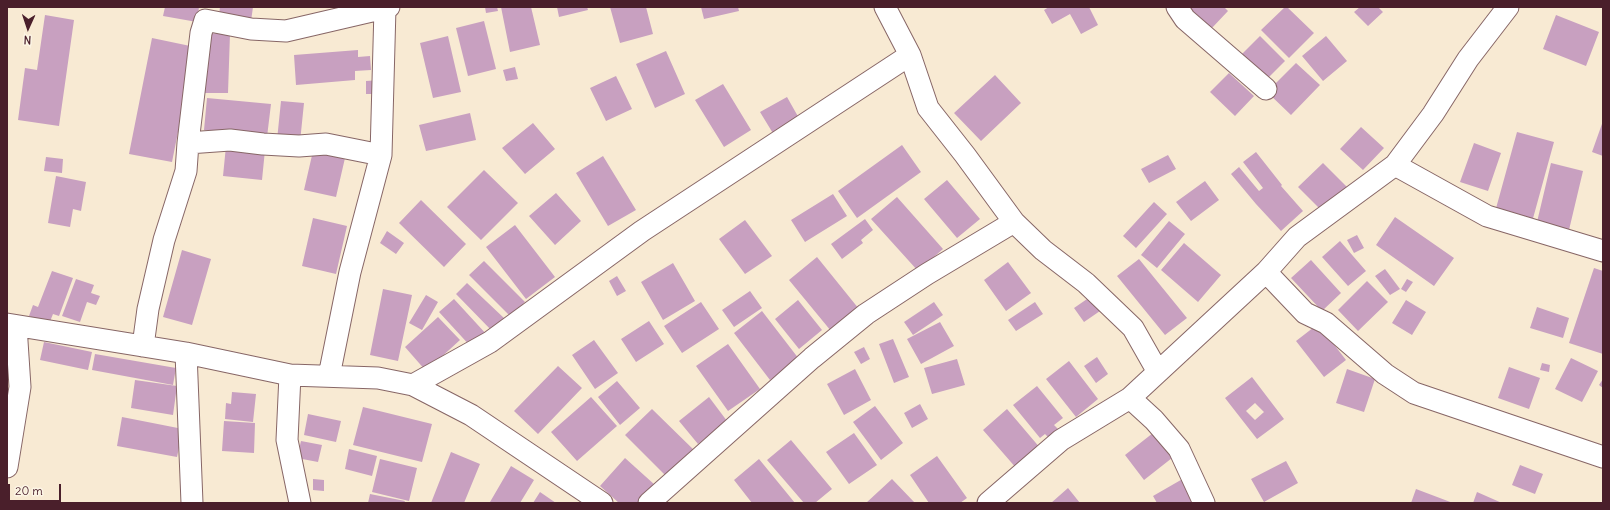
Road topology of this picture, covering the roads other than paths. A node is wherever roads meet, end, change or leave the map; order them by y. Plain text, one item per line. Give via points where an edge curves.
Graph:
1 (885, 7) edge
2 (1177, 7) edge
3 (1508, 7) edge
4 (387, 8) edge
5 (910, 55) junction
6 (1266, 89) dead end
7 (188, 143) junction
8 (381, 155) junction
9 (1395, 165) junction
10 (1014, 222) junction
11 (1603, 251) edge
12 (1266, 272) junction
13 (11, 325) edge
14 (143, 346) junction
15 (186, 353) junction
16 (1158, 372) junction
17 (290, 375) junction
18 (329, 376) junction
19 (413, 385) junction
20 (1130, 398) junction
21 (1603, 457) edge
22 (7, 467) edge
23 (192, 503) edge
24 (300, 503) edge
25 (602, 503) edge
26 (649, 503) edge
27 (988, 503) edge
28 (1204, 503) edge

1 - 5 street
2 - 6 street via 1185,19
3 - 9 street via 1468,59 1433,114
4 - 7 street via 286,31 251,29 205,20 201,33
4 - 8 street
5 - 10 street via 928,108
5 - 19 street via 642,231 490,342
7 - 8 street via 230,140 299,146 326,144
7 - 14 street via 186,171 164,240 148,309
8 - 18 street via 350,272
9 - 11 street via 1487,216
9 - 12 street via 1297,237
10 - 16 street via 1043,250 1086,283 1133,328
10 - 26 street via 866,314 812,358
12 - 16 street
12 - 21 street via 1305,313 1326,323 1385,374 1414,393
13 - 14 street
13 - 22 street via 20,387
14 - 15 street
15 - 17 street
15 - 23 street
16 - 20 street
17 - 18 street
17 - 24 street via 287,440
18 - 19 street via 378,378
19 - 25 street via 471,415
20 - 27 street via 1060,440
20 - 28 street via 1154,420 1179,449

